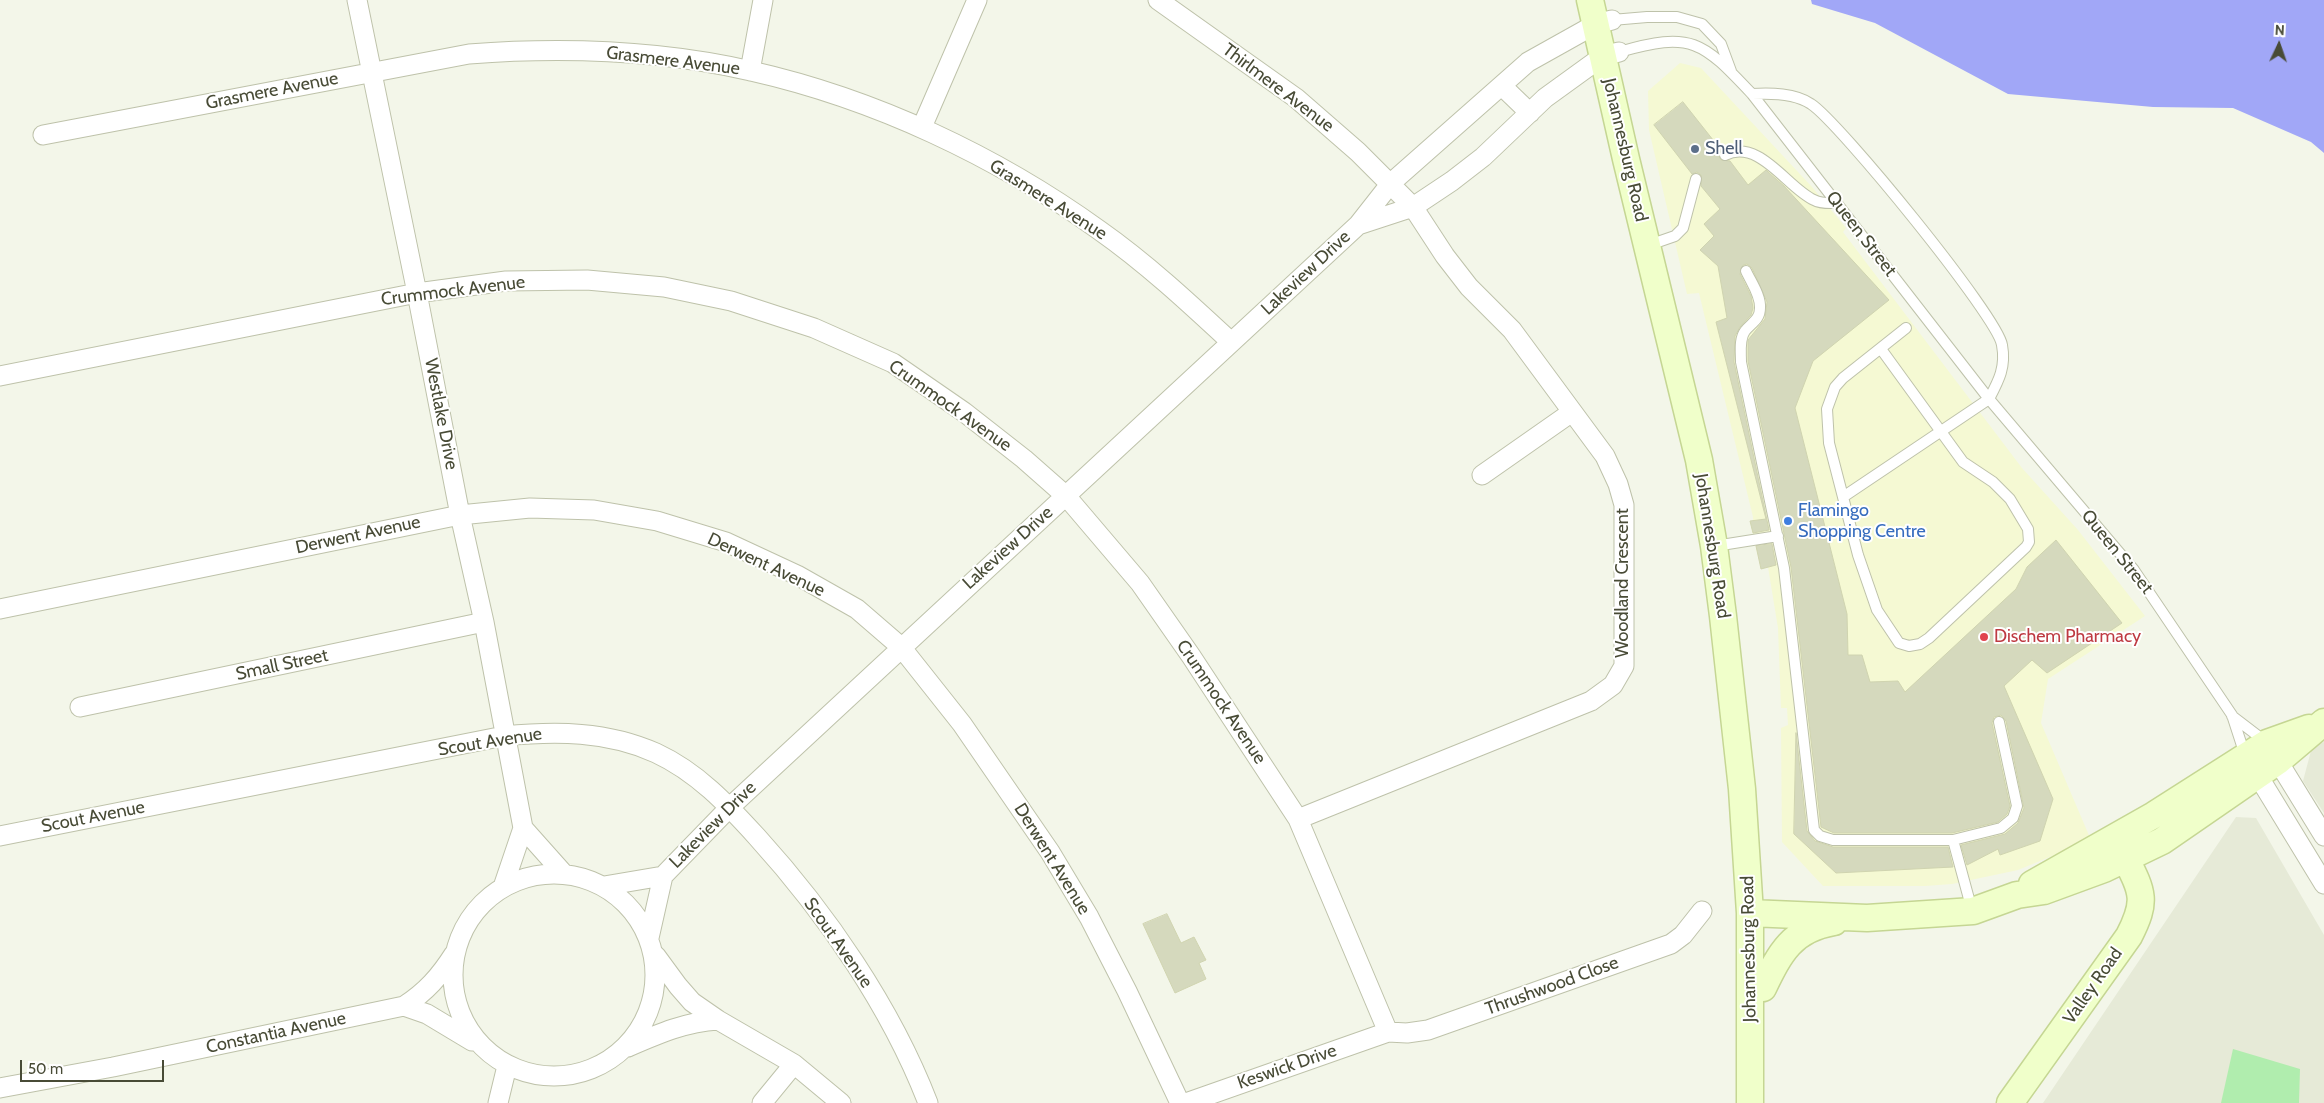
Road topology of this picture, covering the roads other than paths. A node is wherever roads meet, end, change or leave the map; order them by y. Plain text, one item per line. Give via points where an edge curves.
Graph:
1 (357, 0) edge
2 (763, 0) edge
3 (976, 0) edge
4 (1158, 0) edge
5 (1601, 11) edge
6 (1611, 54) junction
7 (750, 70) junction
8 (373, 72) junction
9 (1731, 72) junction
10 (1502, 86) junction
11 (1752, 94) junction
12 (1530, 113) junction
13 (922, 128) junction
14 (43, 135) dead end
15 (1725, 155) dead end
16 (1696, 179) dead end
17 (1391, 184) junction
18 (1837, 203) junction
19 (1413, 206) junction
20 (1358, 225) junction
21 (1656, 243) junction
22 (1746, 271) dead end
23 (417, 292) junction
24 (1906, 328) dead end
25 (1231, 342) junction
26 (1881, 349) junction
27 (0, 376) edge
28 (1989, 399) junction
29 (1572, 412) junction
30 (1942, 431) junction
31 (1482, 475) dead end
32 (1066, 496) junction
33 (1843, 498) junction
34 (460, 514) junction
35 (1778, 536) junction
36 (1721, 545) junction
37 (0, 609) edge
38 (484, 622) junction
39 (900, 647) junction
40 (80, 707) dead end
41 (2232, 715) junction
42 (1999, 722) dead end
43 (2324, 722) edge
44 (504, 736) junction
45 (2262, 759) junction
46 (730, 807) junction
47 (1298, 819) junction
48 (523, 828) junction
49 (0, 836) edge
50 (2324, 836) edge
51 (1952, 840) junction
52 (2126, 859) junction
53 (564, 874) junction
54 (663, 876) junction
55 (2324, 884) edge
56 (604, 886) junction
57 (503, 887) junction
58 (2017, 895) junction
59 (1702, 911) dead end
60 (1973, 911) junction
61 (1757, 913) junction
62 (1867, 918) junction
63 (652, 946) junction
64 (454, 954) junction
65 (1763, 988) junction
66 (404, 1006) junction
67 (718, 1020) junction
68 (1388, 1032) junction
69 (481, 1047) junction
70 (627, 1047) junction
71 (794, 1064) junction
72 (507, 1066) junction
73 (0, 1088) edge
74 (498, 1103) edge
75 (762, 1103) edge
76 (841, 1103) edge
77 (928, 1103) edge
78 (1180, 1103) edge
79 (1186, 1103) edge
80 (1750, 1103) edge
81 (1766, 1103) edge
82 (2010, 1103) edge

1 - 8 street, Westlake Drive
2 - 7 street
3 - 13 street
4 - 17 street, Thirlmere Avenue via 1296,98
5 - 6 street, Johannesburg Road
5 - 9 lane, Queen Street via 1677,17 1702,24 1721,44
5 - 10 street, Lakeview Drive via 1528,62
6 - 9 lane, Queen Street via 1649,44 1682,41 1709,52
6 - 12 street, Lakeview Drive via 1545,98
6 - 21 street, Johannesburg Road via 1641,156
7 - 8 street, Grasmere Avenue via 647,55 521,50 469,54
7 - 13 street, Grasmere Avenue via 842,96
8 - 14 street, Grasmere Avenue
8 - 23 street, Westlake Drive
9 - 11 lane, Queen Street
10 - 12 street
10 - 17 street, Lakeview Drive
11 - 18 lane, Queen Street
11 - 28 lane via 1772,93 1812,104 1848,140 1946,260 2002,344 2002,374
12 - 19 street, Lakeview Drive via 1483,157
13 - 25 street, Grasmere Avenue via 1020,179 1100,230
15 - 18 lane via 1739,152 1756,156 1815,201
16 - 21 lane via 1683,228 1675,236
17 - 19 street, Woodland Crescent
17 - 20 street, Lakeview Drive
18 - 28 lane, Queen Street
19 - 20 street, Lakeview Drive
19 - 29 street, Woodland Crescent via 1445,256 1469,287 1512,330
20 - 25 street, Lakeview Drive
21 - 36 street, Johannesburg Road via 1700,460
22 - 35 lane via 1759,299 1760,309 1758,319 1744,332 1741,362
23 - 27 street, Crummock Avenue
23 - 32 street, Crummock Avenue via 506,281 587,280 664,287 730,301 814,328 893,364 964,412
23 - 34 street, Westlake Drive
24 - 26 lane
25 - 32 street, Lakeview Drive
26 - 30 lane
26 - 33 lane via 1843,378 1827,409 1829,443
28 - 30 lane
28 - 41 lane, Queen Street via 2134,570
29 - 31 street
29 - 47 street, Woodland Crescent via 1605,456 1624,505 1624,666 1613,686 1591,700
30 - 33 lane
30 - 33 lane via 1963,462 1993,482 2010,499 2026,524 2029,542 1920,644 1908,646 1900,643 1877,610
32 - 39 street, Lakeview Drive
32 - 47 street, Crummock Avenue via 1140,583
34 - 37 street, Derwent Avenue
34 - 38 street, Westlake Drive
34 - 39 street, Derwent Avenue via 530,508 594,510 657,521 726,542 797,575 857,609
35 - 36 lane
35 - 51 lane via 1814,830 1820,836 1833,840
36 - 61 street, Johannesburg Road
38 - 40 street, Small Street
38 - 44 street, Westlake Drive
39 - 46 street, Lakeview Drive
39 - 78 street, Derwent Avenue via 962,724 1050,852 1089,917
41 - 45 lane, Queen Street
41 - 45 lane, Queen Street
42 - 51 lane via 2016,806 2013,818 2001,828
43 - 45 street
44 - 46 street, Scout Avenue via 542,732 616,738 656,753 697,776
44 - 48 street, Westlake Drive
44 - 49 street, Scout Avenue
45 - 50 street
45 - 52 street via 2162,841
45 - 55 street
45 - 58 street via 2052,871
46 - 54 street, Lakeview Drive
46 - 77 street, Scout Avenue via 822,916 896,1032
47 - 68 street, Crummock Avenue
48 - 53 street
48 - 57 street
51 - 60 lane
52 - 58 street via 2044,891
52 - 82 street, Valley Road via 2140,888 2139,917 2129,936
53 - 56 street
53 - 57 street via 533,876
54 - 56 street, Lakeview Drive
54 - 63 street, Lakeview Drive
56 - 63 street via 631,908
57 - 64 street via 475,912 464,928
58 - 60 street
59 - 68 street, Thrushwood Close via 1684,935 1671,944 1428,1030
60 - 62 street
61 - 62 street
61 - 65 street, Johannesburg Road
61 - 80 street, Johannesburg Road
62 - 65 street via 1822,924 1805,931 1777,960
63 - 67 street via 688,997
63 - 70 street via 657,979 652,1004 643,1027
64 - 66 street, Constantia Avenue via 428,988
64 - 69 street via 452,988 462,1020
65 - 81 street, Johannesburg Road
66 - 69 street via 427,1014
66 - 73 street, Constantia Avenue
67 - 70 street via 696,1021
67 - 71 street
68 - 79 street, Keswick Drive
69 - 72 street
70 - 72 street via 601,1066 570,1076 538,1076
71 - 75 street
71 - 76 street
72 - 74 street

